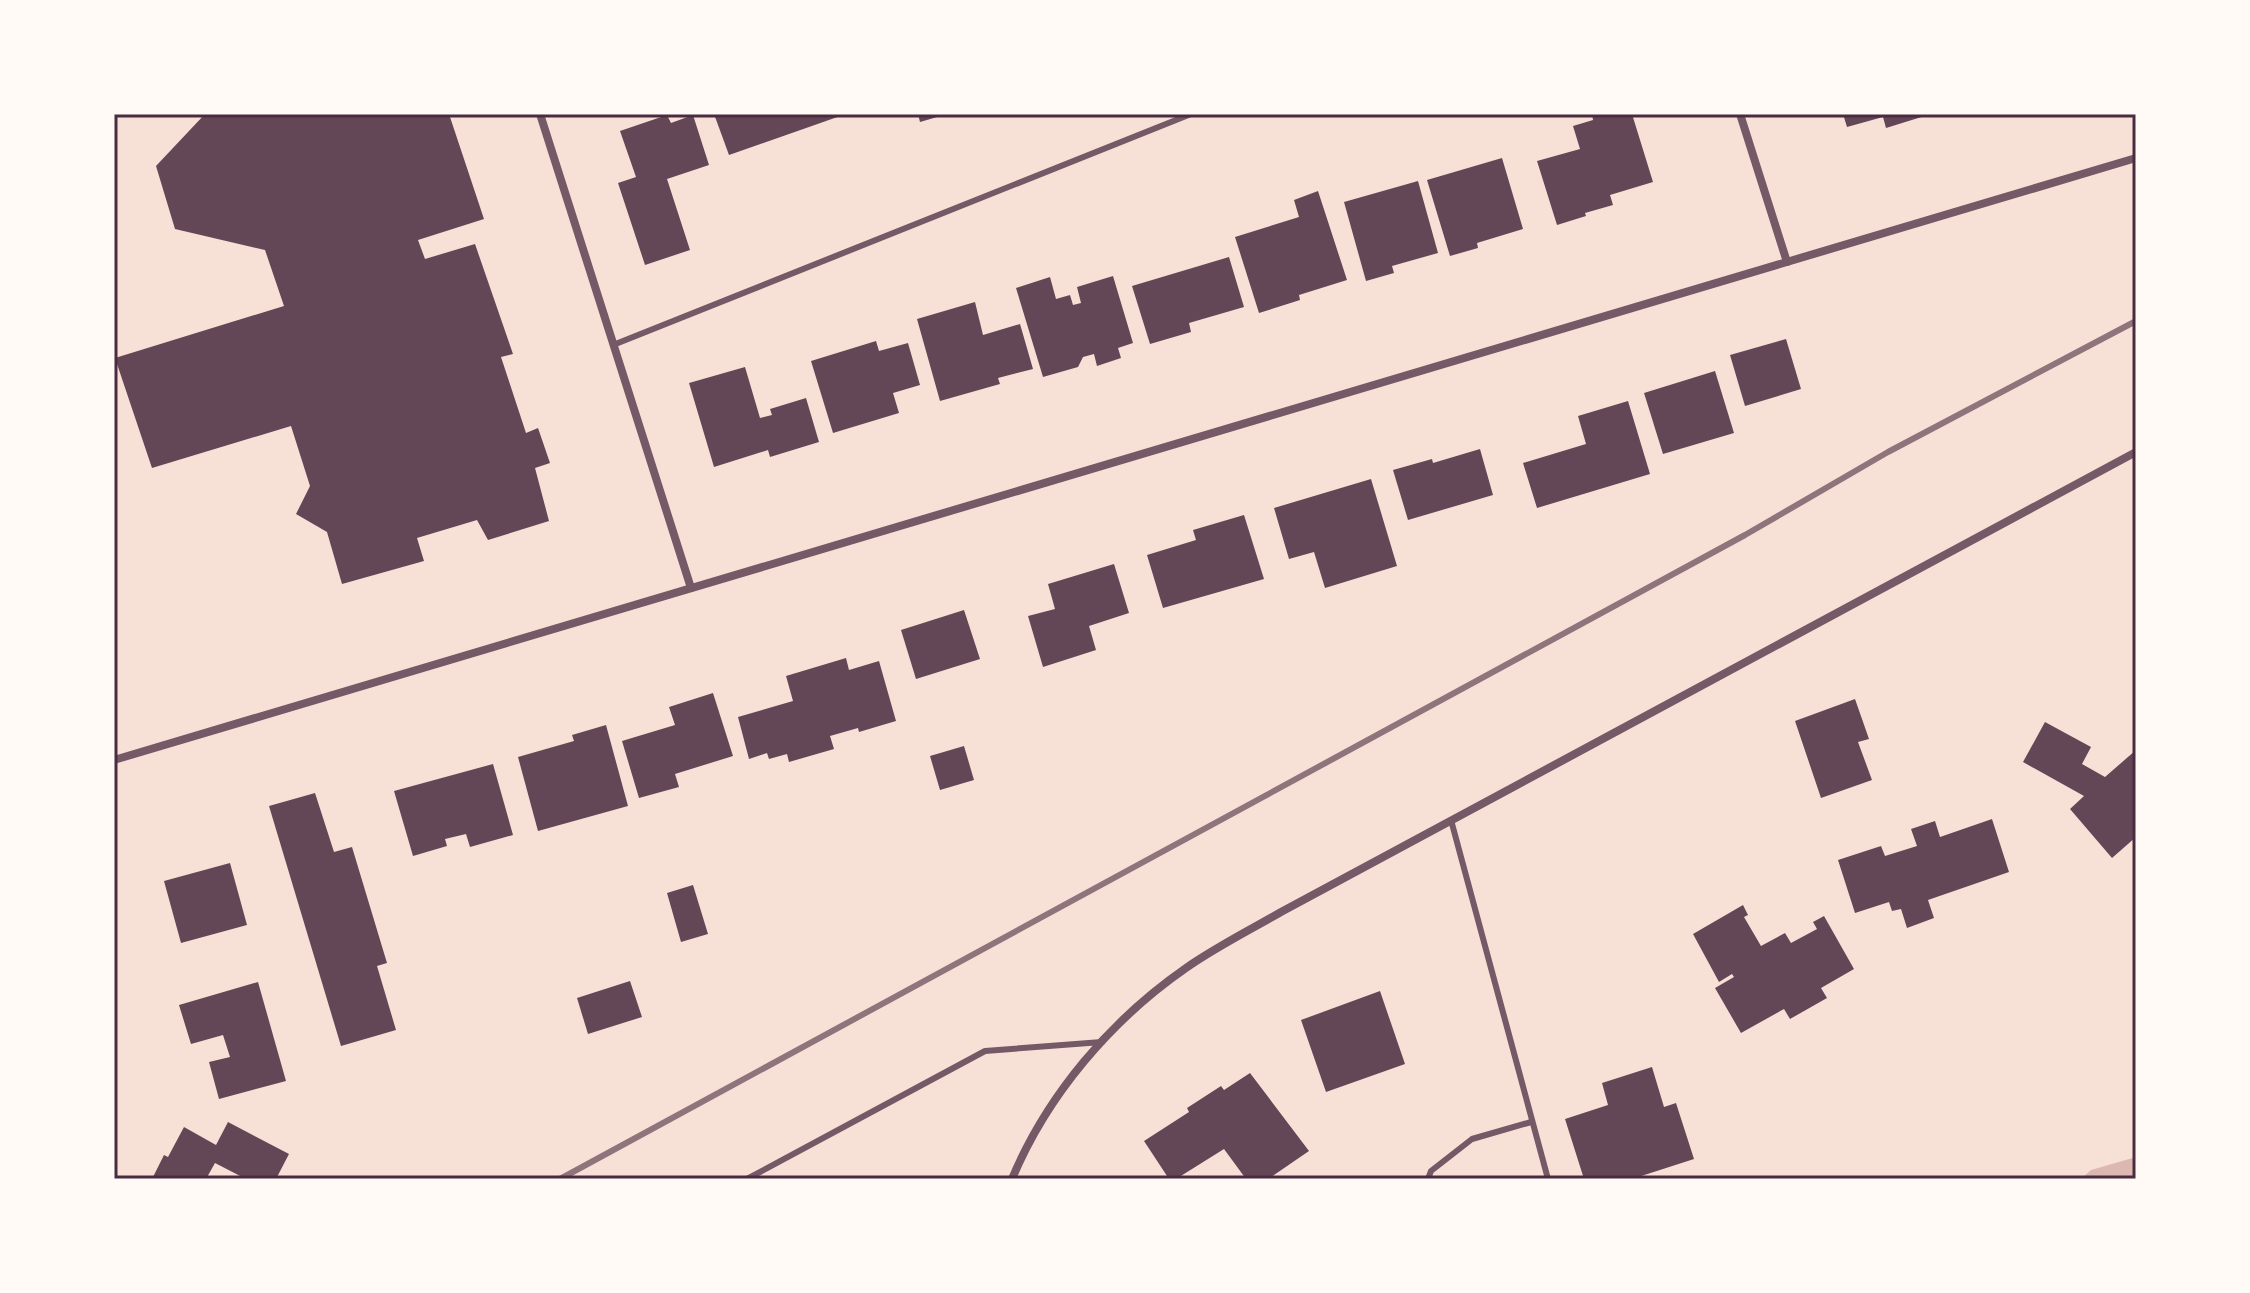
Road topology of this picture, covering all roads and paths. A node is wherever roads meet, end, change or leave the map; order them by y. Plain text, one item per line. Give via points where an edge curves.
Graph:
1 (540, 114) edge
2 (1191, 114) edge
3 (1740, 114) edge
4 (2136, 158) edge
5 (1787, 262) junction
6 (613, 345) junction
7 (2136, 452) edge
8 (691, 588) junction
9 (114, 760) edge
10 (1451, 820) junction
11 (1102, 1042) junction
12 (1531, 1122) junction
13 (747, 1179) edge
14 (1012, 1179) edge
15 (1428, 1179) edge
16 (1548, 1179) edge

1 - 6 street
2 - 6 lane
3 - 5 street
4 - 5 street
5 - 8 street
6 - 8 street
7 - 10 street
8 - 9 street
10 - 11 street via 1186,968
10 - 12 lane
11 - 13 lane via 985,1051
11 - 14 street via 1050,1107
12 - 15 lane via 1472,1139
12 - 16 lane

